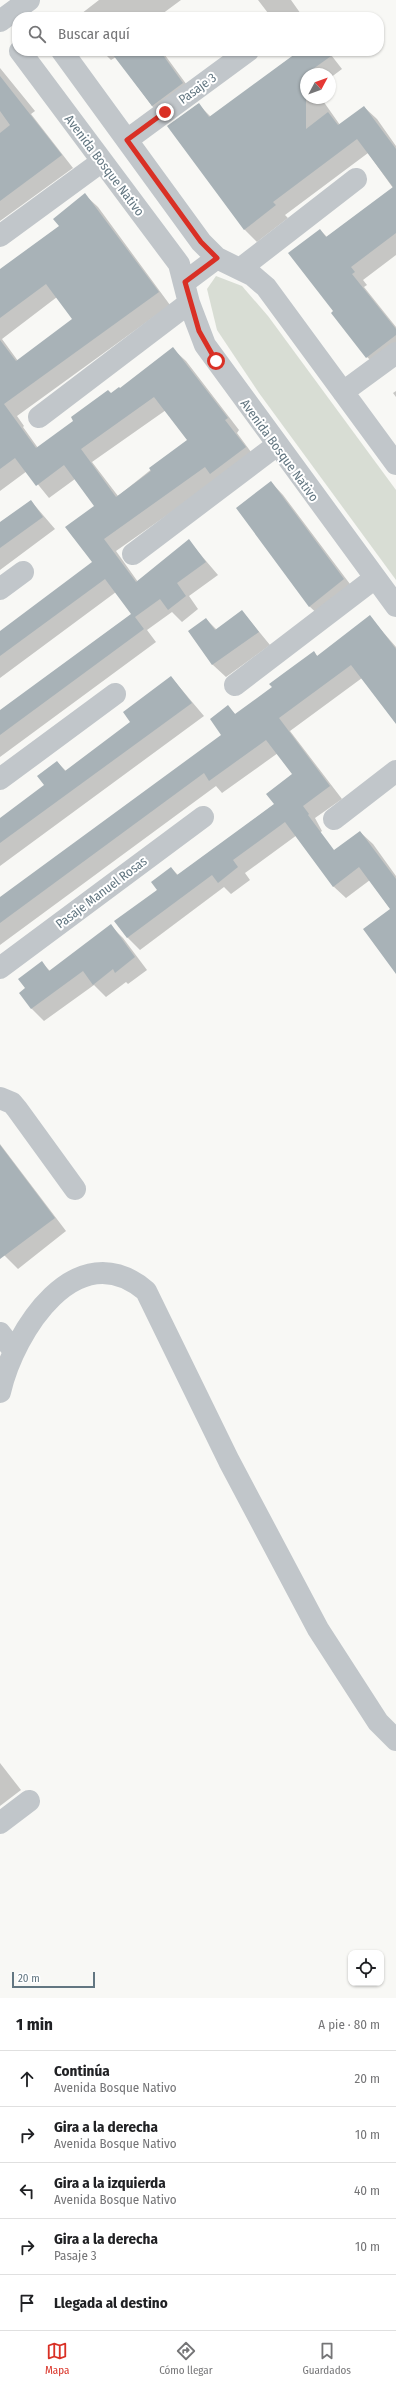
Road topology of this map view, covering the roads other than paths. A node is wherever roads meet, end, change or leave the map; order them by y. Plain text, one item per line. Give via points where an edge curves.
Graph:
1 (29, 5) edge
2 (16, 12) edge
3 (12, 14) edge
4 (0, 21) edge
5 (0, 24) edge
6 (12, 40) edge
7 (24, 56) edge
8 (66, 56) edge
9 (241, 56) edge
10 (127, 140) junction
11 (101, 162) junction
12 (356, 179) dead end
13 (0, 236) edge
14 (217, 258) junction
15 (240, 269) junction
16 (187, 292) junction
17 (396, 353) edge
18 (343, 392) junction
19 (39, 417) dead end
20 (277, 445) junction
21 (396, 464) edge
22 (133, 554) dead end
23 (23, 572) dead end
24 (375, 578) junction
25 (0, 589) edge
26 (396, 606) edge
27 (235, 686) dead end
28 (115, 694) dead end
29 (396, 771) edge
30 (0, 779) edge
31 (203, 816) dead end
32 (334, 819) dead end
33 (0, 968) edge
34 (0, 1098) edge
35 (75, 1189) dead end
36 (0, 1333) edge
37 (14, 1352) junction
38 (0, 1392) edge
39 (396, 1740) edge
40 (29, 1801) dead end
41 (0, 1823) edge

1 - 2 street
3 - 4 street
5 - 6 street
7 - 11 street, Avenida Bosque Nativo
8 - 10 street
9 - 10 street, Pasaje 3
10 - 14 street via 201,242
11 - 13 street
11 - 16 street, Avenida Bosque Nativo via 174,258 182,272
12 - 15 street
14 - 15 street
14 - 16 street
15 - 18 street via 266,286
16 - 19 street
16 - 20 street, Avenida Bosque Nativo via 205,345
17 - 18 street
18 - 21 street
20 - 22 street
20 - 24 street, Avenida Bosque Nativo
23 - 25 street
24 - 26 street, Avenida Bosque Nativo
24 - 27 street
28 - 30 street
29 - 32 street
31 - 33 street, Pasaje Manuel Rosas
34 - 35 street via 17,1109
36 - 37 street
37 - 38 street
37 - 39 street via 30,1322 42,1308 57,1293 81,1277 101,1272 122,1274 146,1291 229,1462 307,1609 378,1722
40 - 41 street

